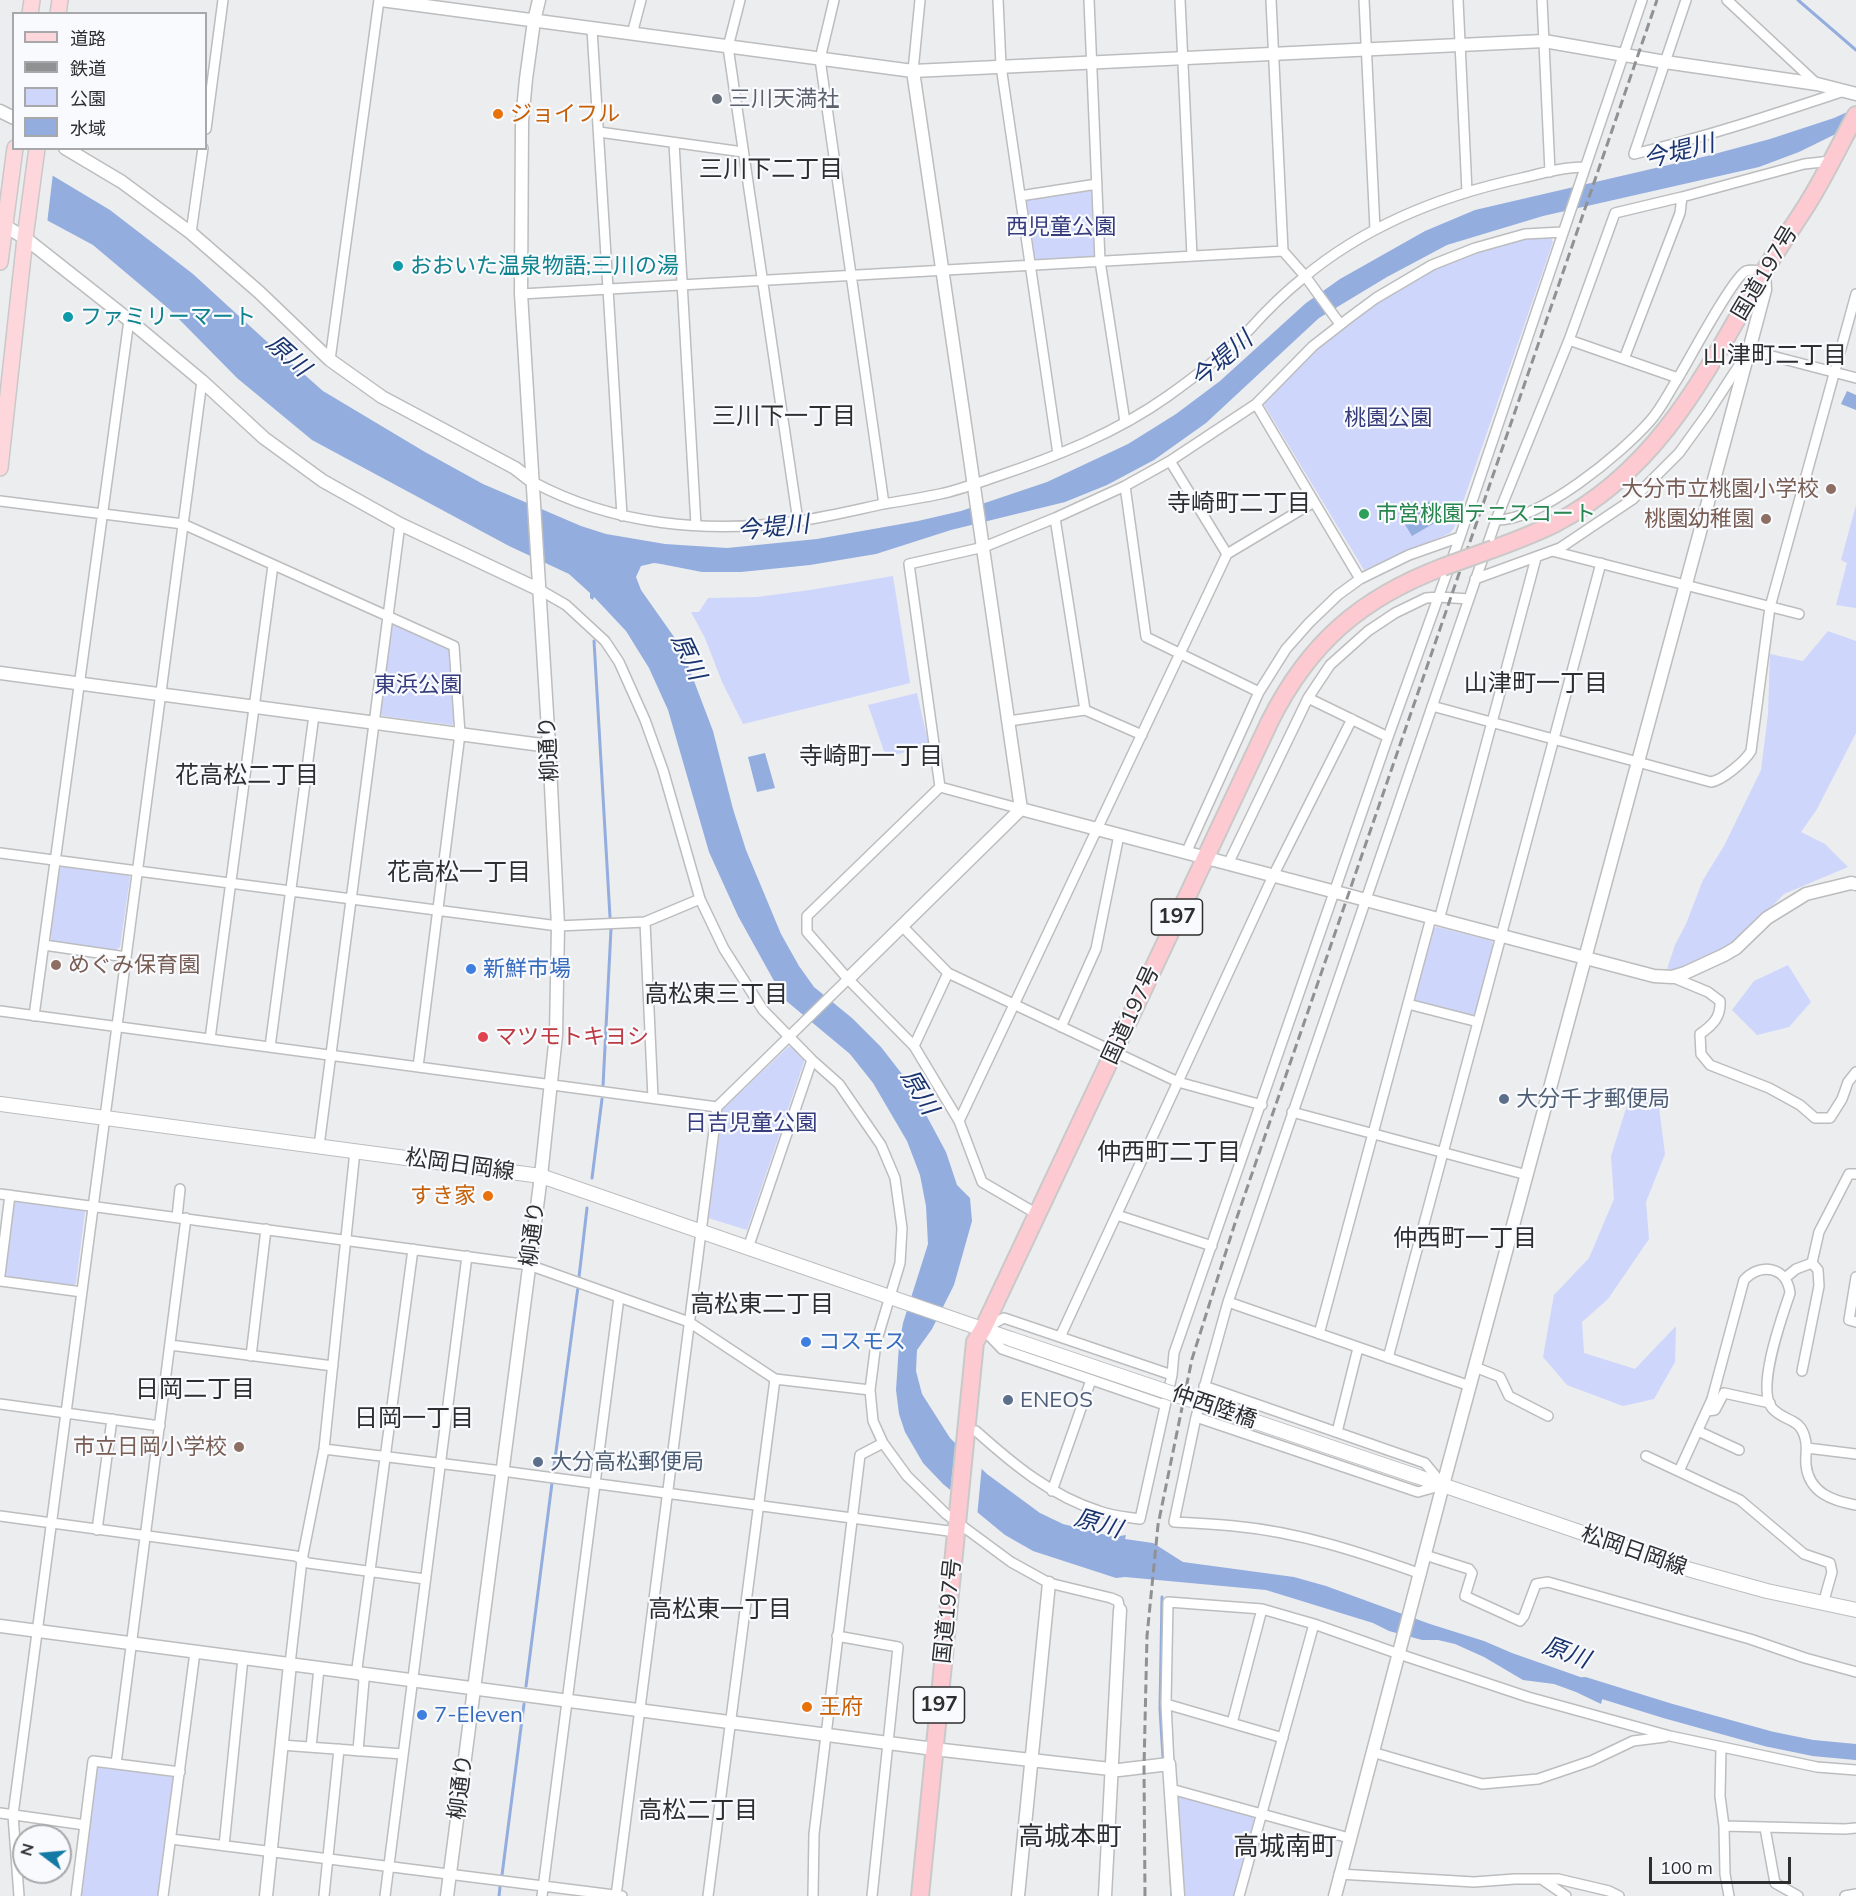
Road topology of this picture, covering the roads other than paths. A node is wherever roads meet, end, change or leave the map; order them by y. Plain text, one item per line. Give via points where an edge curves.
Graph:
1 (223, 0) edge
2 (380, 0) edge
3 (539, 0) edge
4 (641, 0) edge
5 (740, 0) edge
6 (834, 0) edge
7 (920, 0) edge
8 (998, 0) edge
9 (1089, 0) edge
10 (1180, 0) edge
11 (1271, 0) edge
12 (1364, 0) edge
13 (1458, 0) edge
14 (1542, 0) edge
15 (1642, 0) edge
16 (1686, 0) edge
17 (1727, 0) edge
18 (534, 21) junction
19 (592, 29) junction
20 (633, 34) junction
21 (1544, 41) junction
22 (1460, 45) junction
23 (728, 47) junction
24 (1366, 49) junction
25 (1274, 54) junction
26 (1624, 54) junction
27 (1183, 58) junction
28 (820, 59) junction
29 (1091, 62) junction
30 (1665, 62) junction
31 (1001, 66) junction
32 (913, 71) junction
33 (1817, 84) junction
34 (1850, 92) edge
35 (1856, 115) edge
36 (207, 121) edge
37 (599, 132) junction
38 (1847, 141) edge
39 (674, 143) junction
40 (15, 150) edge
41 (37, 150) edge
42 (68, 150) edge
43 (203, 150) edge
44 (743, 152) junction
45 (1831, 160) junction
46 (1584, 171) junction
47 (1550, 172) junction
48 (1096, 184) junction
49 (1467, 192) junction
50 (1020, 196) junction
51 (1682, 197) junction
52 (2, 224) edge
53 (1375, 229) junction
54 (191, 232) junction
55 (1563, 232) junction
56 (25, 238) junction
57 (1283, 251) junction
58 (1192, 256) junction
59 (1100, 261) junction
60 (0, 262) edge
61 (1030, 265) junction
62 (941, 270) junction
63 (1764, 271) junction
64 (851, 275) junction
65 (1305, 276) junction
66 (761, 280) junction
67 (682, 285) junction
68 (608, 289) junction
69 (521, 294) junction
70 (1856, 294) edge
71 (129, 320) junction
72 (1337, 320) junction
73 (1569, 340) junction
74 (1749, 350) junction
75 (1624, 359) junction
76 (330, 360) junction
77 (1835, 372) junction
78 (1678, 378) junction
79 (1856, 378) edge
80 (202, 381) junction
81 (1256, 404) junction
82 (1125, 422) junction
83 (1058, 454) junction
84 (1170, 461) junction
85 (0, 468) edge
86 (533, 482) junction
87 (975, 484) junction
88 (1125, 486) junction
89 (0, 501) edge
90 (1314, 502) junction
91 (884, 504) junction
92 (103, 514) junction
93 (622, 516) junction
94 (1055, 518) junction
95 (1496, 520) junction
96 (798, 521) junction
97 (183, 524) junction
98 (400, 524) junction
99 (696, 525) junction
100 (1460, 537) junction
101 (984, 547) junction
102 (1552, 551) junction
103 (1227, 554) junction
104 (1536, 558) junction
105 (1601, 563) junction
106 (273, 565) junction
107 (1360, 579) junction
108 (1475, 579) junction
109 (1686, 585) junction
110 (540, 590) junction
111 (1439, 597) junction
112 (1468, 599) junction
113 (1770, 607) junction
114 (1799, 614) dead end
115 (388, 616) junction
116 (1180, 654) junction
117 (0, 673) edge
118 (79, 683) junction
119 (1259, 692) junction
120 (160, 694) junction
121 (1308, 698) junction
122 (254, 706) junction
123 (1432, 706) junction
124 (1085, 710) junction
125 (314, 715) junction
126 (1352, 719) junction
127 (1009, 721) junction
128 (374, 722) junction
129 (1492, 723) junction
130 (460, 734) junction
131 (1142, 735) junction
132 (1388, 737) junction
133 (1554, 739) junction
134 (549, 746) junction
135 (1638, 762) junction
136 (940, 787) junction
137 (1022, 809) junction
138 (1097, 829) junction
139 (1119, 835) junction
140 (0, 853) edge
141 (1186, 853) junction
142 (1205, 858) junction
143 (55, 861) junction
144 (1228, 864) junction
145 (137, 871) junction
146 (1273, 876) junction
147 (230, 883) junction
148 (1856, 884) edge
149 (291, 891) junction
150 (1334, 892) junction
151 (351, 899) junction
152 (700, 899) junction
153 (1365, 901) junction
154 (437, 910) junction
155 (1435, 919) junction
156 (645, 921) junction
157 (558, 926) junction
158 (902, 926) junction
159 (1501, 937) junction
160 (44, 945) junction
161 (126, 957) junction
162 (1585, 959) junction
163 (948, 973) junction
164 (1672, 977) junction
165 (848, 979) junction
166 (1408, 1004) junction
167 (1014, 1005) junction
168 (0, 1011) edge
169 (34, 1016) junction
170 (1478, 1022) junction
171 (117, 1027) junction
172 (1061, 1027) junction
173 (789, 1036) junction
174 (210, 1039) junction
175 (914, 1046) junction
176 (270, 1047) junction
177 (1114, 1052) junction
178 (331, 1055) junction
179 (812, 1060) junction
180 (418, 1067) junction
181 (1856, 1072) edge
182 (1178, 1082) junction
183 (552, 1085) junction
184 (653, 1098) junction
185 (0, 1104) edge
186 (1262, 1105) junction
187 (717, 1107) junction
188 (1292, 1112) junction
189 (105, 1118) junction
190 (959, 1121) junction
191 (1373, 1134) junction
192 (319, 1146) junction
193 (355, 1151) junction
194 (1443, 1153) junction
195 (1856, 1174) edge
196 (1527, 1175) junction
197 (541, 1176) junction
198 (180, 1189) dead end
199 (5, 1194) edge
200 (93, 1206) junction
201 (1037, 1214) junction
202 (1117, 1215) junction
203 (182, 1218) junction
204 (266, 1229) junction
205 (701, 1232) junction
206 (346, 1240) junction
207 (1212, 1246) junction
208 (748, 1248) junction
209 (413, 1249) junction
210 (467, 1256) junction
211 (1812, 1263) junction
212 (529, 1265) junction
213 (0, 1275) edge
214 (1856, 1277) edge
215 (1785, 1278) junction
216 (0, 1281) edge
217 (82, 1292) junction
218 (618, 1297) junction
219 (896, 1299) junction
220 (1228, 1302) junction
221 (689, 1322) junction
222 (1856, 1322) edge
223 (983, 1329) junction
224 (1319, 1334) junction
225 (1060, 1337) junction
226 (170, 1345) junction
227 (1358, 1348) junction
228 (251, 1356) junction
229 (1388, 1358) junction
230 (333, 1366) junction
231 (1475, 1367) junction
232 (1802, 1371) dead end
233 (1172, 1375) junction
234 (775, 1379) junction
235 (1090, 1380) junction
236 (1204, 1386) junction
237 (1470, 1386) junction
238 (870, 1390) junction
239 (1770, 1403) junction
240 (0, 1404) edge
241 (1165, 1405) junction
242 (1707, 1410) junction
243 (66, 1413) junction
244 (1548, 1416) dead end
245 (1197, 1417) junction
246 (111, 1419) junction
247 (160, 1426) junction
248 (1698, 1431) junction
249 (1337, 1432) junction
250 (972, 1440) junction
251 (883, 1443) junction
252 (1807, 1448) junction
253 (324, 1449) junction
254 (1739, 1449) dead end
255 (1856, 1454) edge
256 (1646, 1456) dead end
257 (386, 1457) junction
258 (440, 1463) junction
259 (502, 1470) junction
260 (1679, 1471) junction
261 (1416, 1476) joint
262 (595, 1484) junction
263 (1443, 1485) junction
264 (1052, 1491) junction
265 (667, 1494) junction
266 (1856, 1505) edge
267 (758, 1506) junction
268 (0, 1516) edge
269 (852, 1518) junction
270 (51, 1523) junction
271 (961, 1523) junction
272 (97, 1530) junction
273 (145, 1536) junction
274 (1425, 1555) junction
275 (302, 1560) junction
276 (369, 1571) junction
277 (425, 1579) junction
278 (1419, 1580) junction
279 (1049, 1583) junction
280 (1823, 1604) junction
281 (1262, 1609) junction
282 (1120, 1610) joint
283 (1856, 1610) edge
284 (1314, 1624) junction
285 (0, 1626) edge
286 (37, 1631) junction
287 (837, 1636) junction
288 (131, 1643) junction
289 (1400, 1651) junction
290 (195, 1652) junction
291 (243, 1658) junction
292 (290, 1664) junction
293 (319, 1668) junction
294 (1856, 1672) edge
295 (360, 1674) junction
296 (412, 1680) junction
297 (474, 1689) junction
298 (567, 1701) junction
299 (1166, 1704) junction
300 (639, 1710) junction
301 (730, 1722) junction
302 (1232, 1723) junction
303 (825, 1735) junction
304 (1670, 1736) junction
305 (1283, 1738) junction
306 (889, 1743) junction
307 (281, 1745) junction
308 (311, 1747) junction
309 (1721, 1747) junction
310 (339, 1749) junction
311 (939, 1749) junction
312 (358, 1751) junction
313 (1372, 1752) junction
314 (403, 1754) junction
315 (1032, 1760) junction
316 (116, 1764) junction
317 (1169, 1764) junction
318 (1112, 1770) junction
319 (1856, 1770) edge
320 (180, 1772) junction
321 (1171, 1789) junction
322 (0, 1813) edge
323 (1262, 1814) junction
324 (13, 1815) junction
325 (86, 1825) junction
326 (1724, 1826) junction
327 (1765, 1828) junction
328 (1856, 1828) edge
329 (1349, 1838) junction
330 (171, 1839) junction
331 (224, 1846) junction
332 (270, 1852) junction
333 (328, 1859) junction
334 (388, 1867) junction
335 (450, 1874) junction
336 (1339, 1874) junction
337 (1541, 1878) junction
338 (543, 1891) edge
339 (1856, 1894) edge
340 (19, 1896) edge
341 (76, 1896) edge
342 (163, 1896) edge
343 (266, 1896) edge
344 (324, 1896) edge
345 (385, 1896) edge
346 (447, 1896) edge
347 (616, 1896) edge
348 (622, 1896) edge
349 (708, 1896) edge
350 (813, 1896) edge
351 (872, 1896) edge
352 (920, 1896) edge
353 (930, 1896) edge
354 (1018, 1896) edge
355 (1105, 1896) edge
356 (1178, 1896) edge
357 (1239, 1896) edge
358 (1335, 1896) edge
359 (1566, 1896) edge
360 (1619, 1896) edge
361 (1729, 1896) edge
362 (1798, 1896) edge
363 (1845, 1896) edge

1 - 36 street
2 - 18 street
2 - 76 street
3 - 18 street, 柳通り
4 - 20 street
5 - 23 street
6 - 28 street
7 - 32 street
8 - 31 street
9 - 29 street
10 - 27 street
11 - 25 street
12 - 24 street
13 - 22 street
14 - 21 street
15 - 26 street
16 - 30 street
17 - 33 street
18 - 19 street
18 - 69 street, 柳通り via 522,121
19 - 20 street
19 - 37 street
20 - 23 street
21 - 22 street
21 - 26 street
21 - 47 street
22 - 24 street
22 - 49 street
23 - 28 street
23 - 44 street
24 - 25 street
24 - 53 street
25 - 27 street
25 - 57 street
26 - 30 street
26 - 46 street
27 - 29 street
27 - 58 street
28 - 32 street
28 - 64 street
29 - 31 street
29 - 48 street
30 - 33 street
30 - 34 street via 1634,154 1694,140
31 - 32 street
31 - 50 street
32 - 62 street
33 - 34 street
35 - 38 highway, 国道197号 / 197
37 - 39 street
37 - 68 street
38 - 45 highway, 国道197号 / 197
39 - 44 street
39 - 67 street
40 - 52 main road
41 - 56 main road
42 - 54 street via 122,182
43 - 54 street
44 - 66 street
45 - 51 street
45 - 63 highway, 国道197号 / 197
46 - 47 street
46 - 55 street
47 - 49 street
48 - 50 street
48 - 59 street
49 - 53 street
50 - 61 street
51 - 73 street via 1615,213
51 - 75 street via 1680,213
52 - 56 street
52 - 60 main road
53 - 65 street
54 - 76 street
55 - 72 street via 1525,234 1475,248 1432,265
55 - 100 street
56 - 71 street
56 - 85 main road
57 - 58 street
57 - 65 street
58 - 59 street
59 - 61 street
59 - 82 street
61 - 62 street
61 - 83 street
62 - 64 street
62 - 87 street
63 - 74 street via 1765,290
63 - 78 street via 1748,270 1741,275
63 - 142 highway, 国道197号 / 197, bridge via 1690,397 1654,446 1622,478 1579,510 1545,528 1388,591 1329,637 1278,705
64 - 66 street
64 - 91 street
65 - 72 street
65 - 82 street via 1211,363
66 - 67 street
66 - 96 street
67 - 68 street
67 - 99 street
68 - 69 street
68 - 93 street
69 - 86 street, 柳通り
70 - 77 street
71 - 80 street
71 - 92 street
72 - 81 street
73 - 75 street
73 - 95 street
74 - 77 street
74 - 102 street via 1679,453 1633,499
74 - 109 street
75 - 78 street
76 - 86 street via 382,397
77 - 79 street
77 - 113 street
78 - 95 street via 1652,420 1594,472 1548,503 1522,515
80 - 97 street
80 - 98 street via 292,460
81 - 84 street
81 - 90 street
82 - 83 street
83 - 87 street
84 - 88 street
84 - 103 street
86 - 93 street via 574,501
86 - 110 street, 柳通り
87 - 91 street
87 - 101 street
88 - 94 street
88 - 116 street via 1146,638
89 - 92 street
90 - 103 street
90 - 107 street
91 - 96 street
92 - 97 street
92 - 118 street
93 - 99 street
94 - 101 street
94 - 124 street
95 - 108 street
96 - 99 street via 751,526
97 - 106 street
97 - 120 street
98 - 110 street
98 - 115 street
100 - 107 street via 1409,555
100 - 111 street
101 - 127 street
101 - 136 street via 909,564
102 - 104 street
102 - 105 street
103 - 116 street
104 - 108 street
104 - 129 street
105 - 109 street
105 - 133 street
106 - 115 street
106 - 122 street
107 - 119 street via 1309,623
108 - 112 street
109 - 113 street
109 - 135 street
110 - 134 street, 柳通り
110 - 152 street via 566,605 605,641 619,662 663,770
111 - 112 street
111 - 121 street via 1425,598 1368,631 1330,665
111 - 132 street
112 - 123 street
113 - 114 street
113 - 135 street via 1751,751 1747,757 1718,781 1711,782
115 - 128 street
115 - 130 street via 454,646
116 - 119 street
116 - 131 street
117 - 118 street
118 - 120 street
118 - 143 street
119 - 141 street
120 - 122 street
120 - 145 street
121 - 126 street
121 - 144 street
122 - 125 street
122 - 147 street
123 - 129 street
123 - 153 street
124 - 127 street
124 - 131 street
125 - 128 street
125 - 149 street
126 - 132 street
126 - 146 street
127 - 137 street
128 - 130 street
128 - 151 street
129 - 133 street
129 - 155 street
130 - 134 street
130 - 154 street
131 - 138 street
132 - 150 street
133 - 135 street
133 - 159 street
134 - 157 street, 柳通り
135 - 162 street
136 - 137 street
136 - 165 street via 807,916 807,932
137 - 138 street
137 - 158 street
138 - 139 street
138 - 167 street
139 - 141 street
139 - 172 street via 1093,958
140 - 143 street
141 - 142 street
142 - 144 street
142 - 177 highway, 国道197号 / 197
143 - 145 street
143 - 160 street
144 - 146 street
145 - 147 street
145 - 161 street
146 - 150 street
146 - 182 street
147 - 149 street
147 - 174 street
148 - 164 street via 1806,894 1767,918 1736,948
149 - 151 street
149 - 176 street
150 - 153 street
150 - 186 street
151 - 154 street
151 - 178 street
152 - 156 street
152 - 173 street via 724,949 763,1010
153 - 155 street
153 - 188 street
154 - 157 street
154 - 180 street
155 - 159 street
155 - 166 street
156 - 157 street
156 - 184 street
157 - 183 street, 柳通り
158 - 163 street
158 - 165 street
159 - 162 street
159 - 170 street
160 - 161 street
160 - 169 street
161 - 171 street
162 - 164 street
162 - 196 street
163 - 167 street
163 - 175 street
164 - 181 street via 1720,1001 1720,1011 1711,1027 1700,1034 1701,1054 1710,1065 1769,1088 1815,1118 1830,1118
165 - 173 street
165 - 175 street
166 - 170 street
166 - 191 street
167 - 172 street
167 - 190 street
168 - 169 street
169 - 171 street
170 - 194 street
171 - 174 street
171 - 189 street
172 - 177 street
173 - 179 street
173 - 187 street
174 - 176 street
175 - 190 street
176 - 178 street
177 - 182 street
177 - 201 highway, 国道197号 / 197
178 - 180 street
178 - 192 street
179 - 208 street
179 - 219 street via 839,1084 864,1118 895,1178 902,1228
180 - 183 street
182 - 186 street
182 - 202 street
183 - 184 street
183 - 197 street, 柳通り
184 - 187 street
185 - 189 main road, 松岡日岡線
186 - 207 street
187 - 205 street
188 - 191 street
188 - 220 street
189 - 192 main road, 松岡日岡線
189 - 200 street
190 - 201 street via 982,1182
191 - 194 street
191 - 224 street
192 - 193 main road, 松岡日岡線
193 - 197 main road, 松岡日岡線
193 - 206 street
194 - 196 street
194 - 229 street
195 - 211 street via 1849,1174 1819,1232
196 - 231 street
197 - 205 main road, 松岡日岡線
197 - 212 street, 柳通り
198 - 203 street
199 - 200 street
199 - 213 street
200 - 203 street
200 - 217 street
201 - 223 highway, 国道197号 / 197
202 - 207 street
202 - 225 street
203 - 204 street
203 - 226 street
204 - 206 street
204 - 228 street
205 - 208 main road, 松岡日岡線
205 - 221 street
206 - 209 street
206 - 230 street
207 - 233 street via 1174,1353
208 - 219 main road, 松岡日岡線
209 - 210 street
209 - 257 street
210 - 212 street
210 - 258 street
211 - 215 street
211 - 232 street via 1818,1270 1819,1286
212 - 218 street
212 - 259 street, 柳通り
214 - 222 street via 1849,1320
215 - 239 street via 1790,1293 1766,1385
215 - 242 street via 1766,1269 1744,1280
216 - 217 street
217 - 243 street
218 - 221 street
218 - 262 street
219 - 223 main road, 松岡日岡線
219 - 238 street via 876,1343
220 - 224 street
220 - 236 street
221 - 234 street
221 - 265 street
223 - 225 street via 1004,1318
223 - 235 street via 1002,1350
223 - 250 highway, 国道197号 / 197 via 975,1342
223 - 261 main road, 仲西陸橋, bridge
224 - 227 street
225 - 233 street
226 - 228 street
226 - 247 street
227 - 229 street
227 - 249 street
228 - 230 street
229 - 237 street
230 - 253 street
231 - 237 street
231 - 244 street via 1500,1377 1509,1396
233 - 241 street
234 - 238 street
234 - 267 street
235 - 241 street
235 - 264 street
236 - 245 street
236 - 249 street
237 - 263 street
238 - 251 street via 873,1421
239 - 242 street via 1724,1393 1715,1410
239 - 252 street via 1773,1409 1798,1423
240 - 243 street
241 - 264 street via 1140,1519 1100,1512
242 - 248 street
243 - 246 street
243 - 270 street
245 - 263 street via 1418,1492
245 - 278 street via 1174,1522 1233,1525 1307,1538 1359,1552
246 - 247 street
246 - 272 street
247 - 273 street
248 - 254 street
248 - 260 street
249 - 263 street via 1425,1463
250 - 264 street
250 - 271 highway, 国道197号 / 197
251 - 269 street via 860,1455
251 - 271 street via 907,1476
252 - 255 street
252 - 266 street via 1806,1467 1814,1486 1838,1502
253 - 257 street
253 - 275 street
256 - 260 street
257 - 258 street
257 - 276 street
258 - 259 street
258 - 277 street
259 - 262 street
259 - 297 street, 柳通り
260 - 280 street via 1740,1500 1804,1554 1830,1563 1832,1572
261 - 263 main road, 松岡日岡線
262 - 265 street
262 - 298 street
263 - 274 street
263 - 280 main road, 松岡日岡線 via 1691,1570
265 - 267 street
265 - 300 street
267 - 269 street
267 - 301 street
268 - 270 street
269 - 271 street
269 - 287 street
270 - 272 street
270 - 286 street
271 - 279 street via 1011,1562
271 - 311 highway, 国道197号 / 197
272 - 273 street
273 - 275 street via 296,1556
273 - 288 street
274 - 278 street
274 - 294 street via 1469,1569 1472,1573 1465,1596 1520,1621 1536,1584 1548,1582
275 - 276 street
275 - 292 street
276 - 277 street
276 - 295 street via 357,1668
277 - 296 street
278 - 289 street
279 - 282 street via 1111,1598 1118,1602
279 - 315 street
280 - 283 main road, 松岡日岡線
281 - 284 street
281 - 299 street via 1168,1602
281 - 302 street
282 - 318 street
284 - 289 street
284 - 305 street
285 - 286 street
286 - 288 street
286 - 324 street
287 - 303 street
287 - 306 street via 898,1647
288 - 290 street
288 - 316 street
289 - 304 street via 1528,1697
289 - 313 street
290 - 291 street
290 - 320 street
291 - 292 street
291 - 331 street
292 - 293 street
292 - 307 street
293 - 295 street
293 - 308 street
295 - 296 street
295 - 312 street via 364,1680
296 - 297 street
296 - 314 street
297 - 298 street
297 - 335 street, 柳通り
298 - 300 street
298 - 338 street
299 - 302 street
299 - 317 street
300 - 301 street
300 - 347 street
301 - 303 street
301 - 349 street
302 - 305 street
303 - 306 street
303 - 350 street via 814,1834
304 - 309 street
304 - 313 street via 1633,1741 1538,1779 1482,1784
305 - 323 street
306 - 311 street
306 - 351 street
307 - 308 street
307 - 332 street
308 - 310 street
309 - 319 street via 1816,1767
309 - 326 street
310 - 312 street
310 - 333 street
311 - 315 street
311 - 352 highway, 国道197号 / 197
311 - 353 highway, 国道197号 / 197
312 - 314 street
313 - 329 street
314 - 334 street
315 - 318 street
315 - 354 street
316 - 320 street
316 - 325 street via 93,1761
317 - 318 street
317 - 321 street
318 - 355 street
320 - 330 street
321 - 323 street
321 - 356 street
322 - 324 street
323 - 329 street
323 - 357 street
324 - 325 street
324 - 340 street
325 - 341 street
326 - 327 street
326 - 361 street
327 - 328 street
327 - 362 street via 1775,1882
329 - 336 street
330 - 331 street
330 - 342 street
331 - 332 street
332 - 333 street
332 - 343 street
333 - 334 street
333 - 344 street
334 - 335 street
334 - 345 street
335 - 338 street
335 - 346 street, 柳通り
336 - 337 street via 1474,1882
336 - 358 street
337 - 359 street
337 - 360 street
338 - 347 street
339 - 363 street
347 - 348 street

